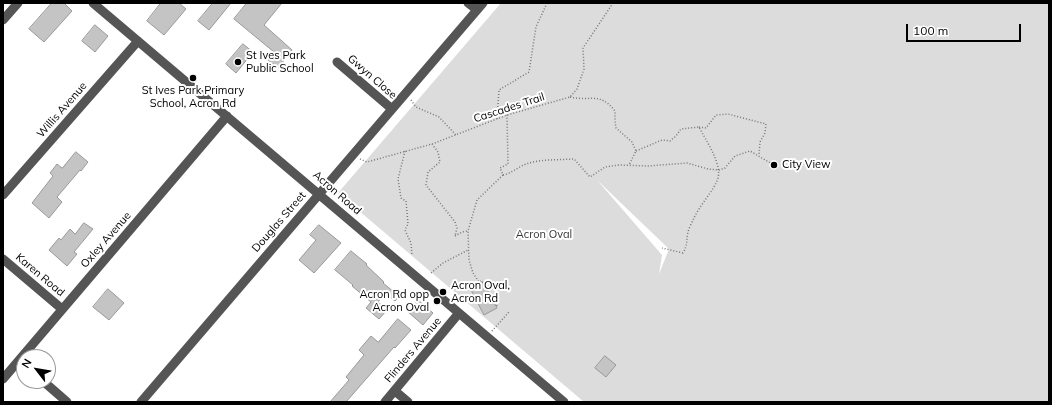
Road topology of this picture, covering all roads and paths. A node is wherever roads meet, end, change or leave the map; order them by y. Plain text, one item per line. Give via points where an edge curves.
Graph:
1 (18, 3) edge
2 (93, 3) edge
3 (468, 3) edge
4 (547, 3) edge
5 (613, 3) edge
6 (480, 6) edge
7 (3, 20) edge
8 (138, 40) junction
9 (337, 62) dead end
10 (406, 93) junction
11 (570, 97) junction
12 (392, 109) junction
13 (507, 115) junction
14 (227, 116) junction
15 (497, 119) junction
16 (699, 127) junction
17 (456, 135) junction
18 (432, 144) junction
19 (405, 151) junction
20 (636, 151) junction
21 (759, 155) junction
22 (352, 156) junction
23 (629, 165) junction
24 (774, 165) dead end
25 (719, 170) junction
26 (503, 175) junction
27 (320, 194) junction
28 (3, 195) edge
29 (468, 231) junction
30 (662, 248) dead end
31 (468, 250) junction
32 (412, 255) dead end
33 (3, 259) edge
34 (431, 273) dead end
35 (495, 286) dead end
36 (488, 290) junction
37 (497, 306) dead end
38 (62, 309) junction
39 (509, 312) dead end
40 (459, 313) junction
41 (487, 337) junction
42 (32, 349) edge
43 (16, 367) edge
44 (3, 379) edge
45 (52, 389) edge
46 (395, 391) junction
47 (67, 402) edge
48 (141, 402) edge
49 (385, 402) edge
50 (408, 402) edge
51 (564, 402) edge

1 - 7 street
2 - 8 street, Acron Road
3 - 6 street
4 - 15 path via 536,27 529,72 499,90
5 - 11 path via 583,48 584,70 577,89
6 - 10 street, Douglas Street
8 - 14 street, Acron Road
8 - 28 street, Willis Avenue
9 - 12 street, Gwyn Close
10 - 12 street, Douglas Street
10 - 17 path via 416,107 439,117
11 - 13 path, Cascades Trail
11 - 20 path, Cascades Trail via 602,99 608,102 615,111 616,128 632,142
12 - 22 street, Douglas Street
13 - 15 path, Cascades Trail
13 - 26 path via 508,164 500,168
14 - 27 street, Acron Road
14 - 38 street, Oxley Avenue
15 - 17 path, Cascades Trail
16 - 20 path via 681,130 670,141 662,140
16 - 21 path via 706,128 716,115 728,114 766,124
16 - 25 path
17 - 18 path, Cascades Trail
18 - 19 path, Cascades Trail
18 - 29 path via 438,152 440,162 428,172 426,185 455,222 456,236
19 - 22 path, Cascades Trail via 367,162
19 - 32 path via 398,179 401,198 406,201 408,224 405,230 411,243
20 - 23 path
21 - 24 path
21 - 25 path via 750,151 735,156 725,168
22 - 27 street, Douglas Street
23 - 25 path via 687,163
23 - 26 path via 605,167 590,177 574,159 545,161 526,164
25 - 30 path via 718,180 694,218 683,253
26 - 29 path via 477,200
27 - 40 street, Acron Road
27 - 48 street, Douglas Street
29 - 31 path
31 - 34 path via 443,263
31 - 36 path via 473,273
33 - 38 street, Karen Road
35 - 36 path
36 - 37 path
38 - 42 street, Oxley Avenue
39 - 41 path
40 - 41 street, Acron Road
40 - 46 street, Flinders Avenue
41 - 51 street, Acron Road
43 - 44 street, Oxley Avenue
45 - 47 street
46 - 49 street, Flinders Avenue
46 - 50 street

